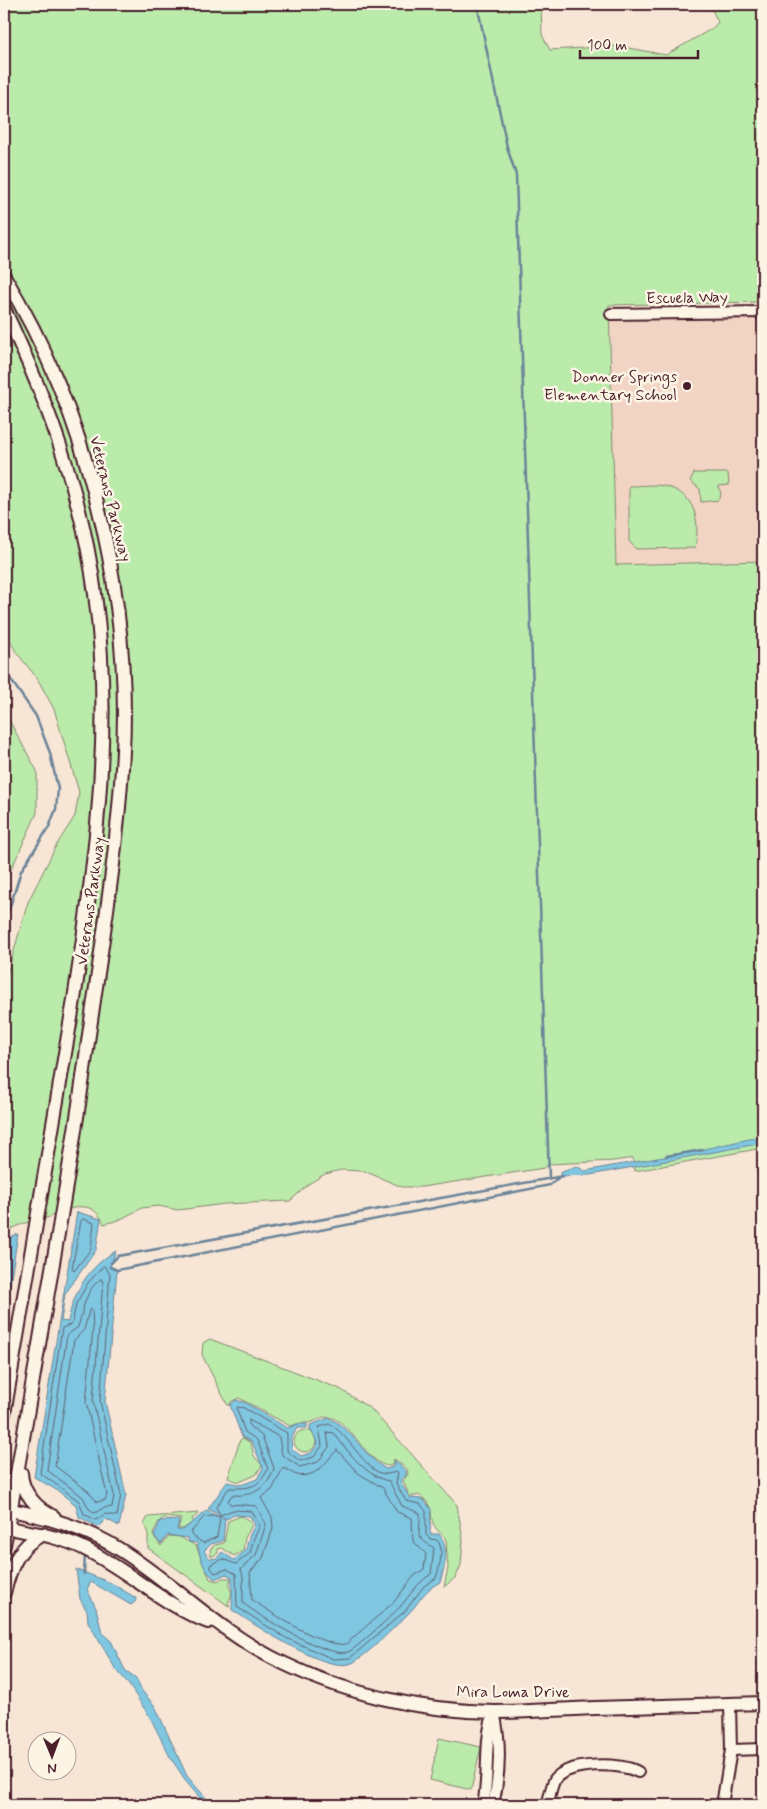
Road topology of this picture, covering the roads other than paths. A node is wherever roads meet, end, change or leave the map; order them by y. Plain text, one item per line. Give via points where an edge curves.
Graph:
1 (4, 276) edge
2 (4, 309) edge
3 (763, 312) edge
4 (611, 314) dead end
5 (4, 1414) edge
6 (20, 1463) junction
7 (7, 1510) edge
8 (65, 1523) junction
9 (5, 1527) edge
10 (43, 1534) junction
11 (4, 1545) edge
12 (4, 1593) edge
13 (220, 1626) junction
14 (763, 1703) edge
15 (730, 1704) junction
16 (494, 1712) junction
17 (763, 1749) edge
18 (730, 1750) junction
19 (638, 1772) dead end
20 (483, 1805) edge
21 (493, 1805) edge
22 (548, 1805) edge
23 (722, 1805) edge

1 - 6 main road, Veterans Parkway via 54,374 82,449 106,543 122,673 124,750 113,863 69,1176
2 - 5 main road, Veterans Parkway via 37,379 84,529 95,594 104,748 94,861 45,1183
3 - 4 street, Escuela Way
6 - 7 main road, Veterans Parkway
6 - 8 main road via 25,1490 47,1514
7 - 8 main road, Mira Loma Drive
7 - 9 main road, Veterans Parkway
8 - 13 main road, Mira Loma Drive via 82,1529 132,1558
9 - 10 main road, Mira Loma Drive
9 - 11 main road, Veterans Parkway
10 - 12 main road via 20,1549
10 - 13 main road, Mira Loma Drive via 100,1557 186,1614
13 - 16 main road, Mira Loma Drive via 278,1660 353,1690 410,1704
14 - 15 main road, Mira Loma Drive
15 - 16 main road, Mira Loma Drive
15 - 18 street
16 - 20 street via 488,1727 488,1776
16 - 21 street via 498,1733 498,1776
17 - 18 street
18 - 23 street
19 - 22 street via 623,1766 566,1770 554,1780

